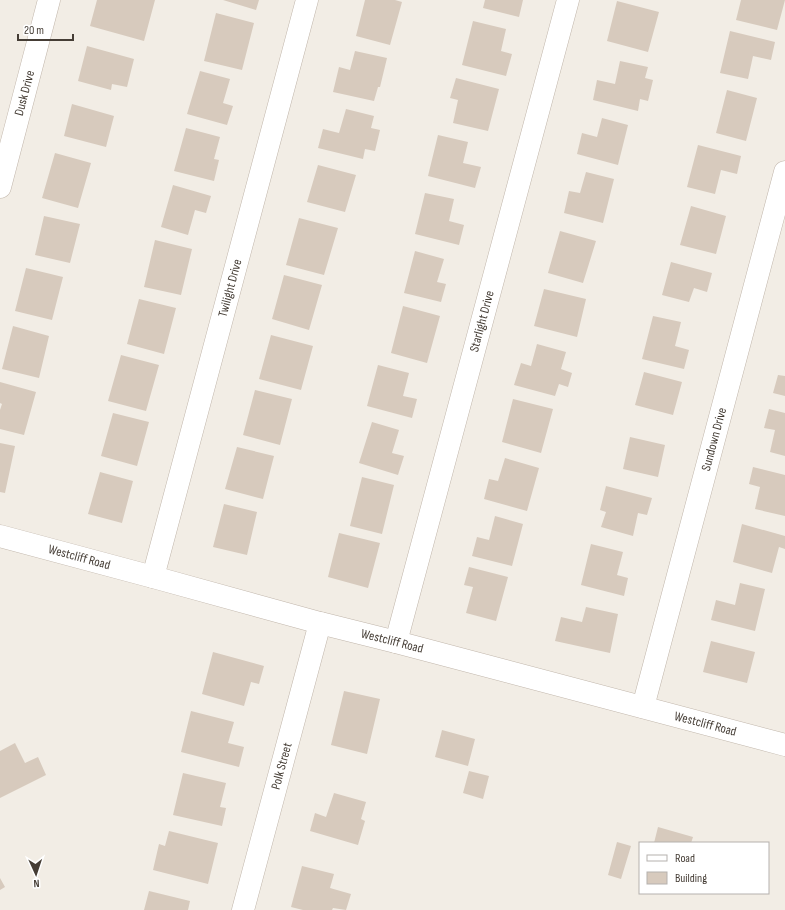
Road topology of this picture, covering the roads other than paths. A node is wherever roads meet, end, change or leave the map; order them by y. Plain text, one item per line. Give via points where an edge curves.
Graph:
1 (49, 0) edge
2 (307, 0) edge
3 (568, 0) edge
4 (785, 172) edge
5 (0, 187) edge
6 (0, 536) edge
7 (153, 577) junction
8 (320, 623) junction
9 (396, 642) junction
10 (642, 707) junction
11 (785, 745) edge
12 (243, 910) edge

1 - 5 street, Dusk Drive
2 - 7 street, Twilight Drive
3 - 9 street, Starlight Drive
4 - 10 street, Sundown Drive
6 - 7 street, Westcliff Road
7 - 8 street, Westcliff Road
8 - 9 street, Westcliff Road
8 - 12 street, Polk Street
9 - 10 street, Westcliff Road
10 - 11 street, Westcliff Road

